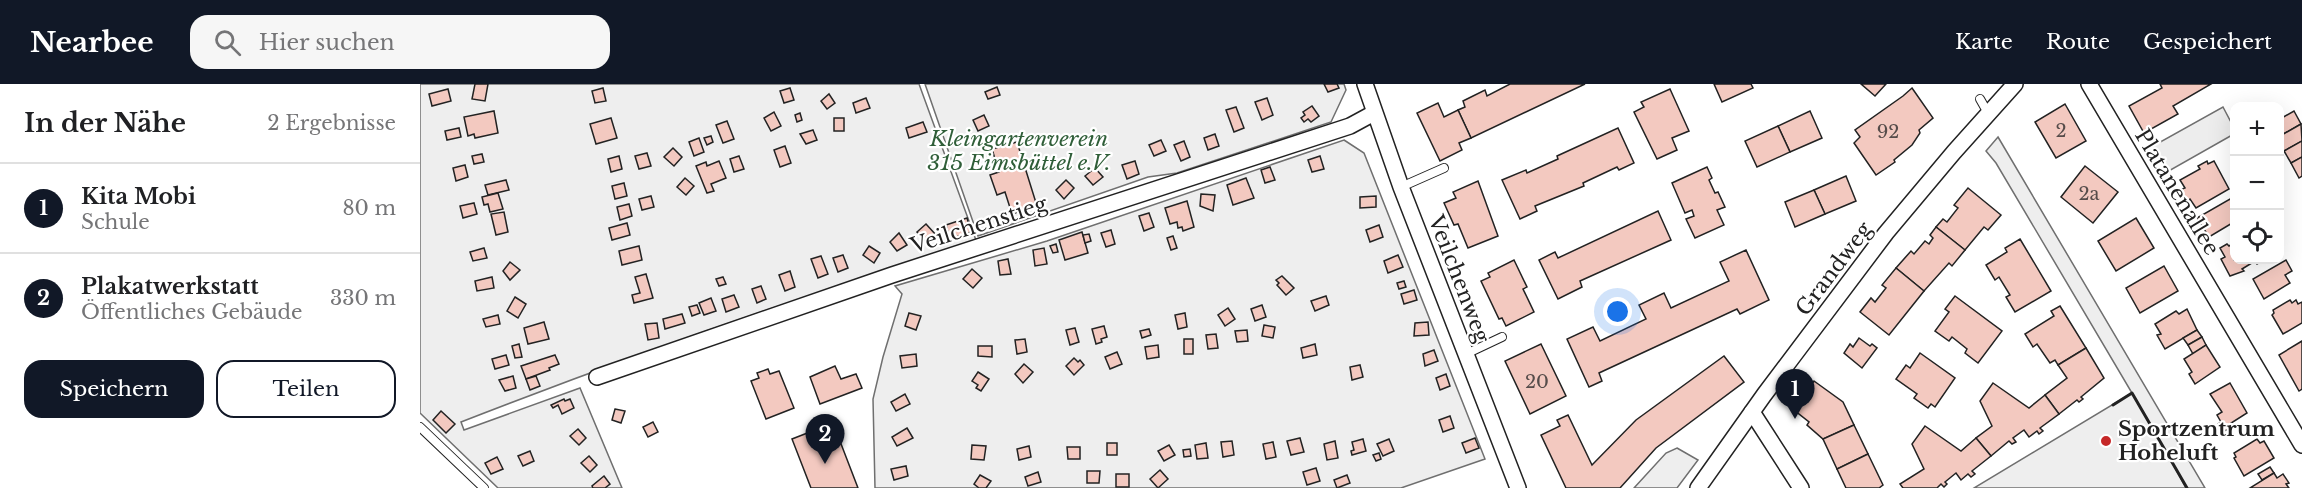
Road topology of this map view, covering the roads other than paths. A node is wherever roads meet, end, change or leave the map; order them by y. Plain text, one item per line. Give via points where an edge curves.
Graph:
1 (1365, 84) edge
2 (2015, 84) edge
3 (2089, 84) edge
4 (1980, 99) dead end
5 (1374, 113) junction
6 (1988, 114) junction
7 (1444, 168) dead end
8 (1401, 187) junction
9 (1502, 337) dead end
10 (1466, 354) junction
11 (597, 377) dead end
12 (1752, 412) junction
13 (420, 427) edge
14 (2302, 445) edge
15 (484, 488) edge
16 (1518, 488) edge
17 (1698, 488) edge
18 (1801, 488) edge

1 - 5 street, Veilchenweg
2 - 6 street, Grandweg
3 - 14 street, Platanenallee
4 - 6 lane
5 - 8 street, Veilchenweg
5 - 11 street, Veilchenstieg via 1350,126 892,275
6 - 12 street, Grandweg via 1886,233
7 - 8 lane
8 - 10 street, Veilchenweg
9 - 10 lane
10 - 16 street, Veilchenweg
12 - 17 street, Grandweg
12 - 18 street
13 - 15 lane

